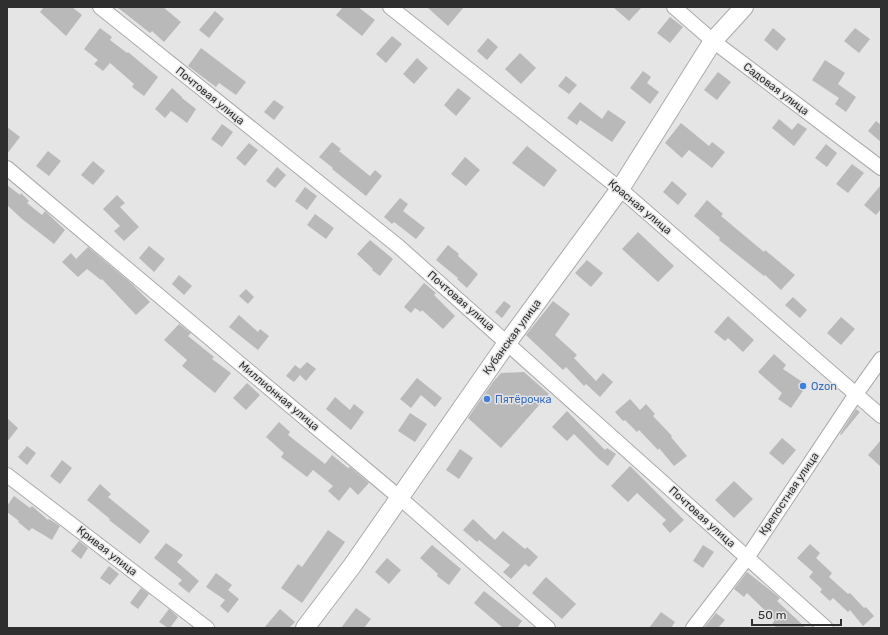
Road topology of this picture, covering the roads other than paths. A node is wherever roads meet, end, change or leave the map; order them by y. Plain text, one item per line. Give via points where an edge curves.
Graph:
1 (100, 7) edge
2 (390, 7) edge
3 (674, 7) edge
4 (744, 7) edge
5 (713, 41) junction
6 (7, 168) edge
7 (881, 168) edge
8 (620, 189) junction
9 (508, 343) junction
10 (881, 359) edge
11 (856, 394) junction
12 (881, 416) edge
13 (7, 474) edge
14 (400, 498) junction
15 (747, 558) junction
16 (207, 628) edge
17 (305, 628) edge
18 (548, 628) edge
19 (693, 628) edge
20 (826, 628) edge

1 - 9 street, Почтовая улица via 398,246
2 - 8 street, Красная улица
3 - 5 street, Садовая улица
4 - 5 main road, Кубанская улица
5 - 7 street, Садовая улица
5 - 8 main road, Кубанская улица
6 - 14 street, Миллионная улица
8 - 9 main road, Кубанская улица
8 - 11 street, Красная улица
9 - 14 main road, Кубанская улица
9 - 15 street, Почтовая улица
10 - 11 street, Крепостная улица
11 - 12 street, Красная улица
11 - 15 street, Крепостная улица
13 - 16 street, Кривая улица
14 - 17 main road, Кубанская улица
14 - 18 street, Миллионная улица
15 - 19 street, Крепостная улица
15 - 20 street, Почтовая улица

